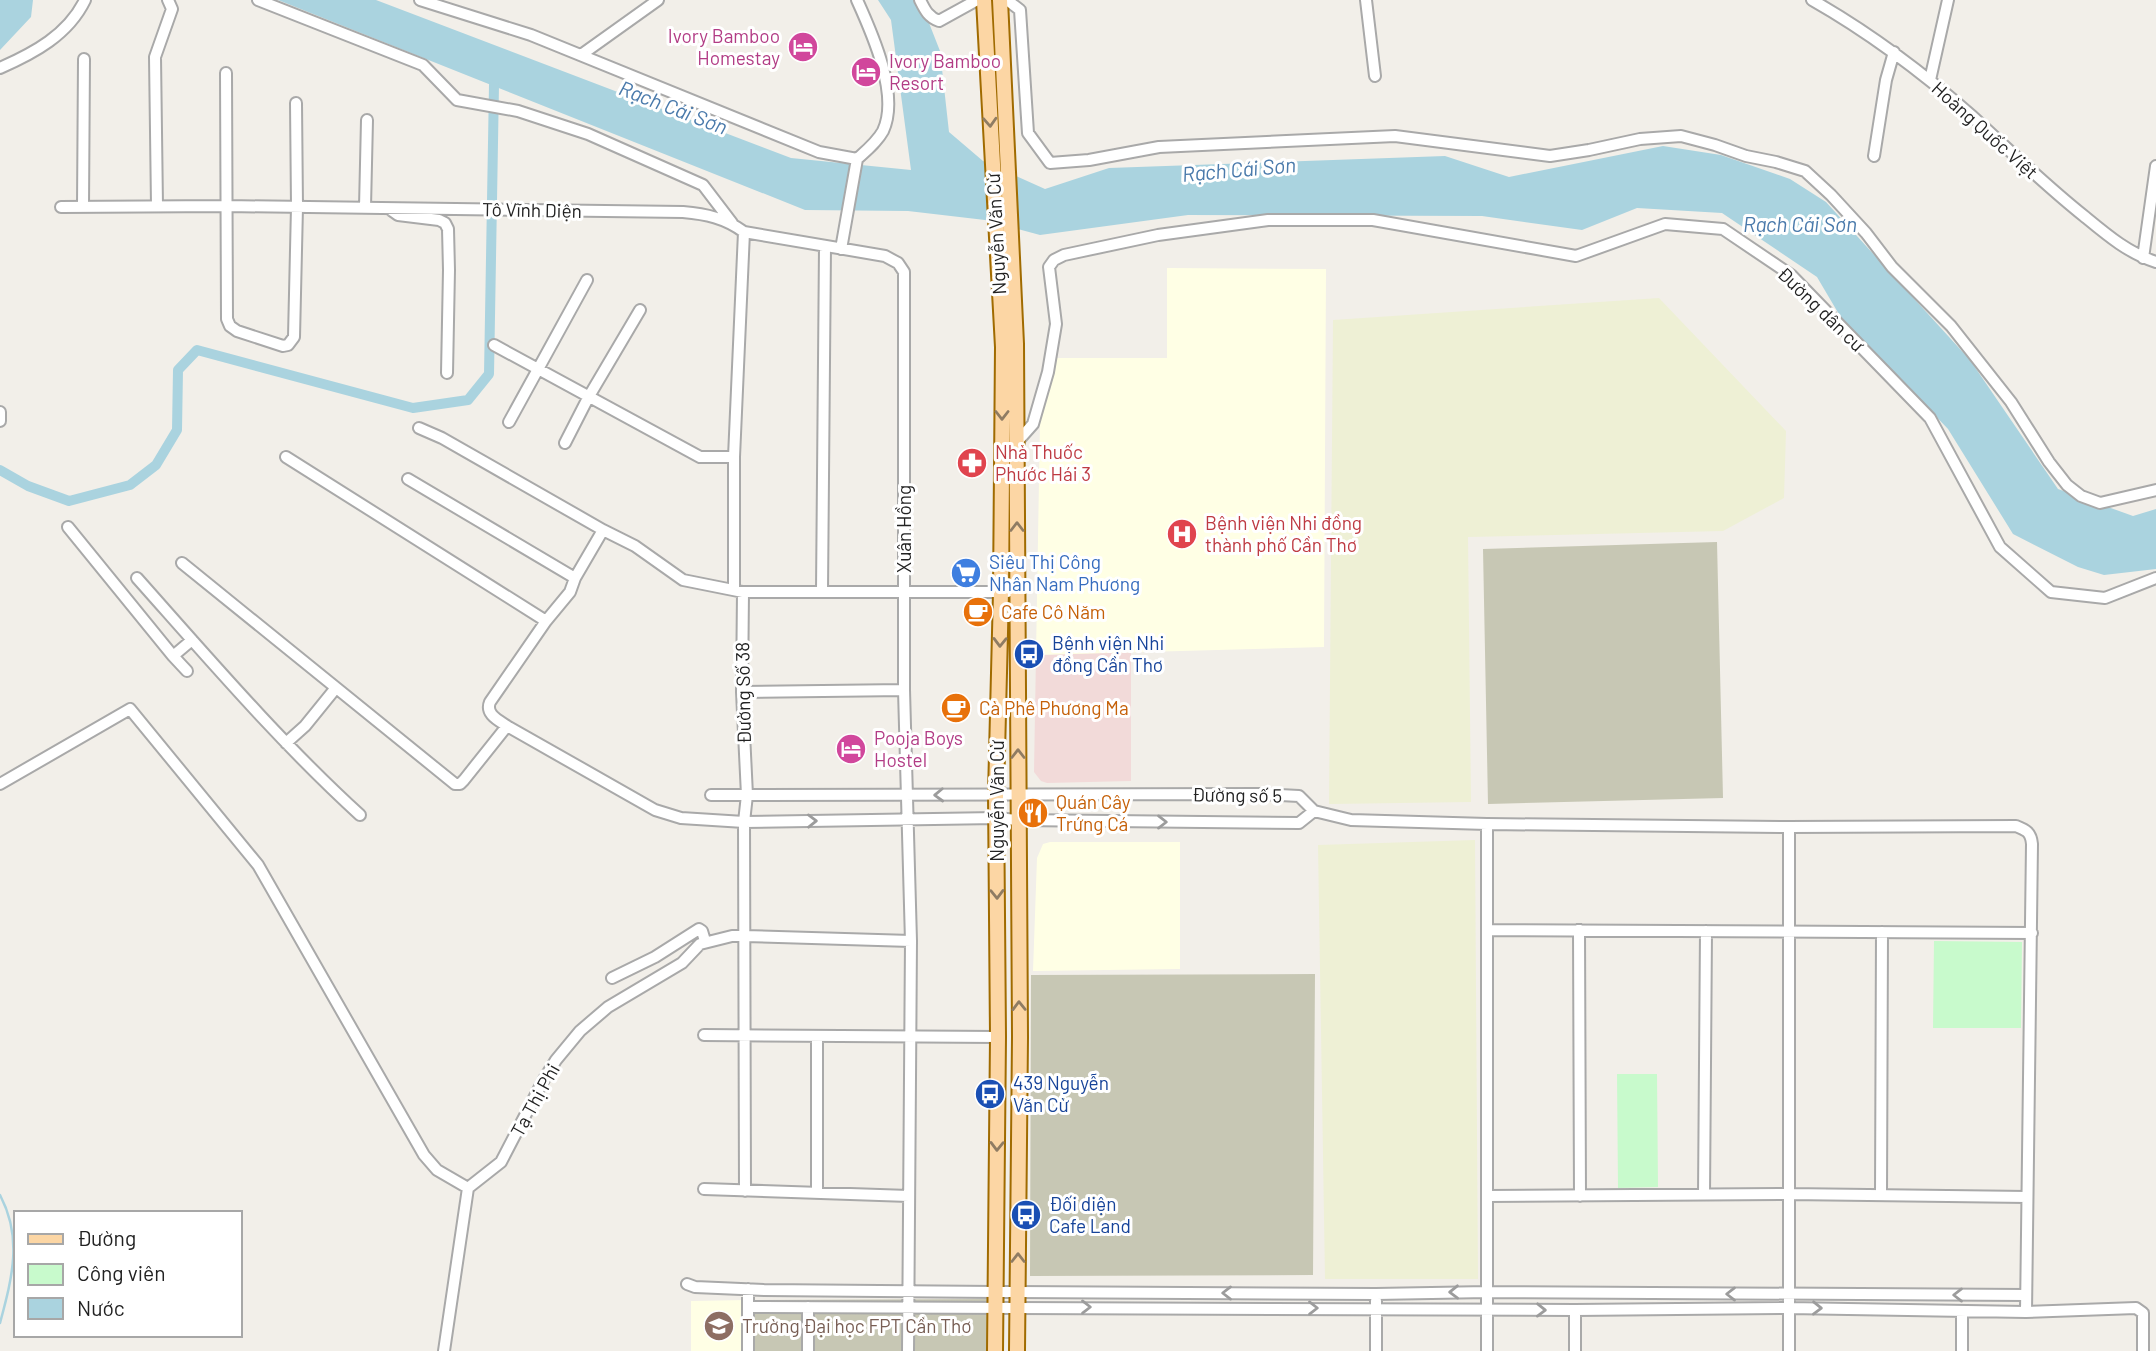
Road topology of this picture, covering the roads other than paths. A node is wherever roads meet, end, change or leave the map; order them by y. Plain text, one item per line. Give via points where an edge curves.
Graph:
1 (85, 0) edge
2 (168, 0) edge
3 (258, 0) edge
4 (420, 0) edge
5 (658, 0) edge
6 (857, 0) edge
7 (920, 0) edge
8 (977, 0) edge
9 (984, 0) edge
10 (1000, 0) edge
11 (1007, 0) edge
12 (1366, 0) edge
13 (1812, 0) edge
14 (1948, 0) edge
15 (1894, 52) junction
16 (581, 55) junction
17 (84, 59) dead end
18 (0, 68) edge
19 (226, 73) dead end
20 (1375, 76) dead end
21 (1930, 80) junction
22 (296, 103) dead end
23 (367, 120) dead end
24 (1874, 156) dead end
25 (857, 159) junction
26 (2156, 166) edge
27 (83, 206) junction
28 (157, 206) junction
29 (228, 206) junction
30 (61, 207) dead end
31 (297, 207) junction
32 (365, 207) junction
33 (390, 208) junction
34 (732, 223) junction
35 (744, 232) junction
36 (825, 247) junction
37 (841, 249) junction
38 (2143, 258) junction
39 (2156, 262) edge
40 (898, 263) joint
41 (587, 280) dead end
42 (640, 310) dead end
43 (494, 345) dead end
44 (1010, 345) junction
45 (539, 370) junction
46 (447, 373) dead end
47 (588, 398) junction
48 (0, 412) edge
49 (0, 421) edge
50 (509, 422) dead end
51 (419, 428) dead end
52 (1017, 442) junction
53 (565, 443) dead end
54 (286, 457) dead end
55 (734, 457) junction
56 (408, 479) dead end
57 (2156, 490) edge
58 (68, 527) dead end
59 (603, 530) junction
60 (182, 563) dead end
61 (137, 578) dead end
62 (575, 578) junction
63 (2156, 578) edge
64 (738, 591) junction
65 (822, 591) junction
66 (905, 591) junction
67 (1001, 592) junction
68 (1017, 592) junction
69 (546, 621) junction
70 (192, 640) junction
71 (173, 656) junction
72 (187, 671) dead end
73 (335, 689) junction
74 (904, 690) junction
75 (742, 692) junction
76 (507, 726) junction
77 (286, 743) junction
78 (0, 783) edge
79 (996, 794) junction
80 (712, 795) dead end
81 (747, 795) junction
82 (1018, 795) junction
83 (908, 796) junction
84 (1314, 811) junction
85 (360, 815) dead end
86 (996, 818) junction
87 (909, 820) junction
88 (1018, 821) junction
89 (744, 822) junction
90 (1487, 824) junction
91 (1789, 827) junction
92 (1487, 930) junction
93 (1579, 930) junction
94 (1706, 931) junction
95 (1789, 931) junction
96 (1882, 932) junction
97 (2032, 933) junction
98 (744, 936) junction
99 (705, 941) junction
100 (911, 941) junction
101 (612, 978) dead end
102 (704, 1035) dead end
103 (744, 1035) junction
104 (817, 1036) junction
105 (910, 1036) junction
106 (998, 1037) junction
107 (1020, 1037) junction
108 (468, 1188) junction
109 (704, 1189) dead end
110 (745, 1191) junction
111 (817, 1193) junction
112 (1789, 1194) junction
113 (1703, 1195) junction
114 (1881, 1195) junction
115 (909, 1196) junction
116 (1487, 1196) junction
117 (1580, 1196) junction
118 (2027, 1197) junction
119 (687, 1284) dead end
120 (748, 1289) junction
121 (908, 1290) junction
122 (1018, 1292) junction
123 (1487, 1292) junction
124 (1376, 1294) junction
125 (1789, 1294) junction
126 (2026, 1295) junction
127 (995, 1300) junction
128 (748, 1307) junction
129 (808, 1307) junction
130 (909, 1307) junction
131 (1017, 1307) junction
132 (1376, 1308) junction
133 (1789, 1308) junction
134 (1487, 1309) junction
135 (1575, 1310) junction
136 (1962, 1311) junction
137 (2026, 1312) junction
138 (444, 1351) edge
139 (748, 1351) edge
140 (808, 1351) edge
141 (908, 1351) edge
142 (995, 1351) edge
143 (1017, 1351) edge
144 (1376, 1351) edge
145 (1487, 1351) edge
146 (1575, 1351) edge
147 (1789, 1351) edge
148 (1962, 1351) edge
149 (2143, 1351) edge

1 - 18 street via 46,45
2 - 28 street via 172,9 155,57
3 - 34 street via 423,65 457,100 515,110 588,134 703,185
4 - 16 street
5 - 16 street
6 - 25 street via 889,101 884,129
7 - 8 street via 927,13 939,21
9 -> 44 main road, Nguyễn Văn Cừ
10 - 44 main road, Nguyễn Văn Cừ
11 - 57 street via 1020,10 1028,133 1050,163 1159,147 1395,136 1550,156 1681,136 1805,172 1951,326 2011,402 2067,485 2100,503
12 - 20 street
13 - 15 street, Hoàng Quốc Việt
14 - 21 street
15 - 21 street, Hoàng Quốc Việt
15 - 24 street
16 - 25 street via 819,152
17 - 27 street
19 - 29 street
21 - 38 street, Hoàng Quốc Việt via 2070,205
22 - 31 street
23 - 32 street
25 - 37 street
26 - 38 street
27 - 28 street, Tô Vĩnh Diện
27 - 30 street, Tô Vĩnh Diện
28 - 29 street, Tô Vĩnh Diện
29 - 31 street, Tô Vĩnh Diện
29 - 31 street via 228,323 240,332 283,346 293,337
31 - 32 street, Tô Vĩnh Diện
32 - 33 street, Tô Vĩnh Diện
33 - 34 street, Tô Vĩnh Diện via 683,212
33 - 46 street via 398,215 439,220 448,229
34 - 35 street, Tô Vĩnh Diện
35 - 36 street, Tô Vĩnh Diện
35 - 55 street, Đường Số 38
36 - 37 street, Tô Vĩnh Diện
36 - 65 street
37 - 40 street, Tô Vĩnh Diện via 885,256
38 - 39 street, Hoàng Quốc Việt
40 - 66 street, Xuân Hồng via 904,272
41 - 45 street
42 - 47 street
43 - 45 street
44 - 52 main road, Nguyễn Văn Cừ
44 -> 67 main road, Nguyễn Văn Cừ
45 - 47 street
45 - 50 street
47 - 53 street
47 - 55 street via 700,457
48 - 49 street
51 - 59 street
52 - 63 street, Đường dân cư via 1033,424 1048,372 1056,324 1049,267 1064,255 1158,235 1268,220 1373,220 1576,256 1665,224 1723,229 1791,275 1930,418 2000,547 2051,592 2105,598
68 -> 52 main road, Nguyễn Văn Cừ
54 - 69 street
55 - 64 street, Đường Số 38
56 - 62 street
58 - 71 street
59 - 62 street
59 - 64 street via 683,580
60 - 73 street
61 - 70 street
62 - 69 street via 570,592
64 - 65 street
64 - 75 street, Đường Số 38
65 - 66 street
66 - 67 street
66 - 74 street, Xuân Hồng
67 - 68 street
67 -> 79 main road, Nguyễn Văn Cừ
82 -> 68 main road, Nguyễn Văn Cừ
69 - 76 street via 488,707
70 - 71 street
70 - 77 street
71 - 72 street
73 - 76 street via 455,784 464,780
73 - 77 street
74 - 75 street
74 - 83 street, Xuân Hồng
75 - 81 street, Đường Số 38
76 - 89 street, Đường số 5 via 655,810 694,820
77 - 85 street
78 - 108 street via 130,709 258,865 424,1156
79 - 82 street, Đường số 5
79 -> 83 street, Đường số 5
79 - 86 main road, Nguyễn Văn Cừ
80 - 81 street, Đường số 5
81 - 83 street, Đường số 5
81 - 89 street, Đường Số 38
82 - 84 street, Đường số 5 via 1299,796
82 - 88 main road, Nguyễn Văn Cừ
83 - 87 street, Xuân Hồng
88 -> 84 street, Đường số 5 via 1298,823
84 - 90 street via 1351,820
86 - 87 street, Đường số 5
86 - 88 street, Đường số 5
86 -> 106 main road, Nguyễn Văn Cừ
89 -> 87 street, Đường số 5
87 - 100 street, Xuân Hồng
107 -> 88 main road, Nguyễn Văn Cừ
89 - 98 street, Đường Số 38
90 - 91 street
90 - 92 street
91 - 95 street
91 - 97 street via 2016,825 2032,837
92 - 93 street
92 - 116 street
93 - 94 street
93 - 117 street
94 - 95 street
94 - 113 street
95 - 96 street
95 - 112 street
96 - 97 street
96 - 114 street
97 - 118 street
98 - 99 street
98 - 100 street
98 - 103 street, Đường Số 38
99 - 101 street via 699,929
99 - 108 street, Tạ Thị Phi via 682,963 608,1007 580,1031 550,1071 501,1162
100 - 105 street, Xuân Hồng
102 - 103 street
103 - 104 street
103 - 110 street, Đường Số 38
104 - 105 street
104 - 111 street
105 - 106 street
105 - 115 street, Xuân Hồng
106 - 107 main road
106 -> 127 main road, Nguyễn Văn Cừ
122 -> 107 main road, Nguyễn Văn Cừ
108 - 138 street
109 - 110 street
110 - 111 street
111 - 115 street
112 - 113 street
112 - 114 street
112 - 125 street
113 - 117 street
114 - 118 street
115 - 121 street, Xuân Hồng
116 - 117 street
116 - 123 street
118 - 126 street
119 - 120 street
120 - 121 street
120 - 128 street
121 - 127 street
121 - 130 street, Xuân Hồng
124 -> 122 street
122 - 127 street
122 - 131 main road, Nguyễn Văn Cừ
123 -> 124 street
125 -> 123 street
123 - 134 street
124 - 132 street
126 -> 125 street
125 - 133 street
126 - 137 street
127 - 130 street
127 - 131 street
127 - 142 main road, Nguyễn Văn Cừ
128 - 129 street
128 - 139 street
129 - 130 street
129 - 140 street
130 - 141 street, Xuân Hồng
131 -> 132 street
131 - 143 main road, Nguyễn Văn Cừ
132 - 134 street
132 - 144 street
133 - 135 street
133 -> 136 street
133 - 147 street
134 -> 135 street
134 - 145 street
135 - 146 street
136 - 137 street
136 - 148 street
137 - 149 street via 2136,1308 2143,1314

